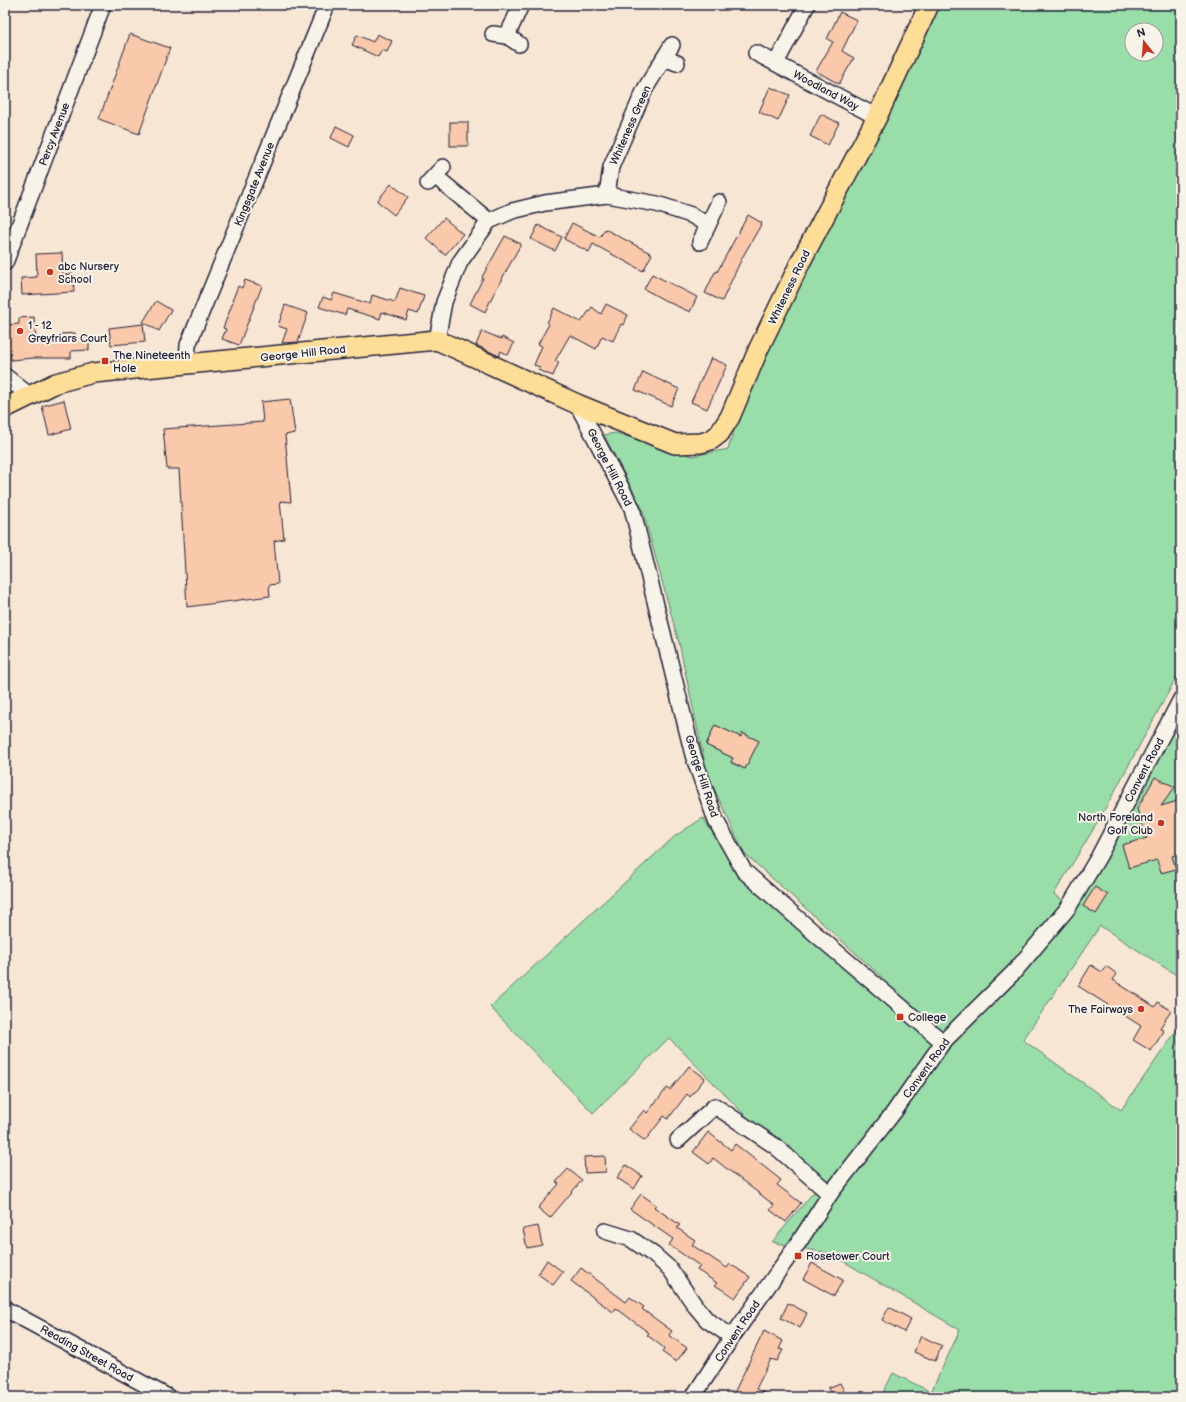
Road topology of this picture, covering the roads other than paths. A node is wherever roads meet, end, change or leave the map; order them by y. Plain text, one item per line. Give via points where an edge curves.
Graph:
1 (103, 5) edge
2 (327, 5) edge
3 (521, 5) edge
4 (807, 5) edge
5 (929, 5) edge
6 (506, 38) dead end
7 (672, 45) dead end
8 (756, 53) dead end
9 (776, 63) junction
10 (877, 117) junction
11 (435, 176) dead end
12 (607, 195) junction
13 (719, 202) dead end
14 (489, 221) junction
15 (708, 225) junction
16 (700, 242) dead end
17 (5, 263) edge
18 (437, 340) junction
19 (187, 364) junction
20 (5, 376) edge
21 (29, 395) junction
22 (577, 404) junction
23 (5, 408) edge
24 (1181, 699) edge
25 (943, 1042) junction
26 (678, 1140) dead end
27 (830, 1194) junction
28 (605, 1231) dead end
29 (5, 1309) edge
30 (732, 1337) junction
31 (168, 1397) edge
32 (692, 1397) edge

1 - 17 street, Percy Avenue
2 - 19 street, Kingsgate Avenue via 188,345
3 - 6 street
4 - 9 street
5 - 10 main road, Whiteness Road
7 - 12 street, Whiteness Green via 670,60 645,88 611,168
8 - 9 street, Woodland Way
9 - 10 street, Woodland Way
10 - 22 main road, Whiteness Road via 801,261 759,348 730,417 719,434 701,443 675,444
11 - 14 street
12 - 14 street via 545,203 512,211
12 - 15 street via 657,204 691,215
13 - 15 street
14 - 18 street via 460,262 444,302
15 - 16 street
18 - 19 main road, George Hill Road
18 - 22 main road
19 - 21 main road, George Hill Road via 93,373 56,383
20 - 21 street
21 - 23 main road, George Hill Road
22 - 25 street, George Hill Road via 632,508 693,755 716,821 744,871
24 - 25 street, Convent Road via 1100,856 1068,908 1015,971
25 - 27 street, Convent Road via 894,1112
26 - 27 street via 715,1106 776,1146
27 - 30 street, Convent Road
28 - 30 street via 631,1239 654,1255 670,1269 707,1320
29 - 31 street, Reading Street Road
30 - 32 street, Convent Road

